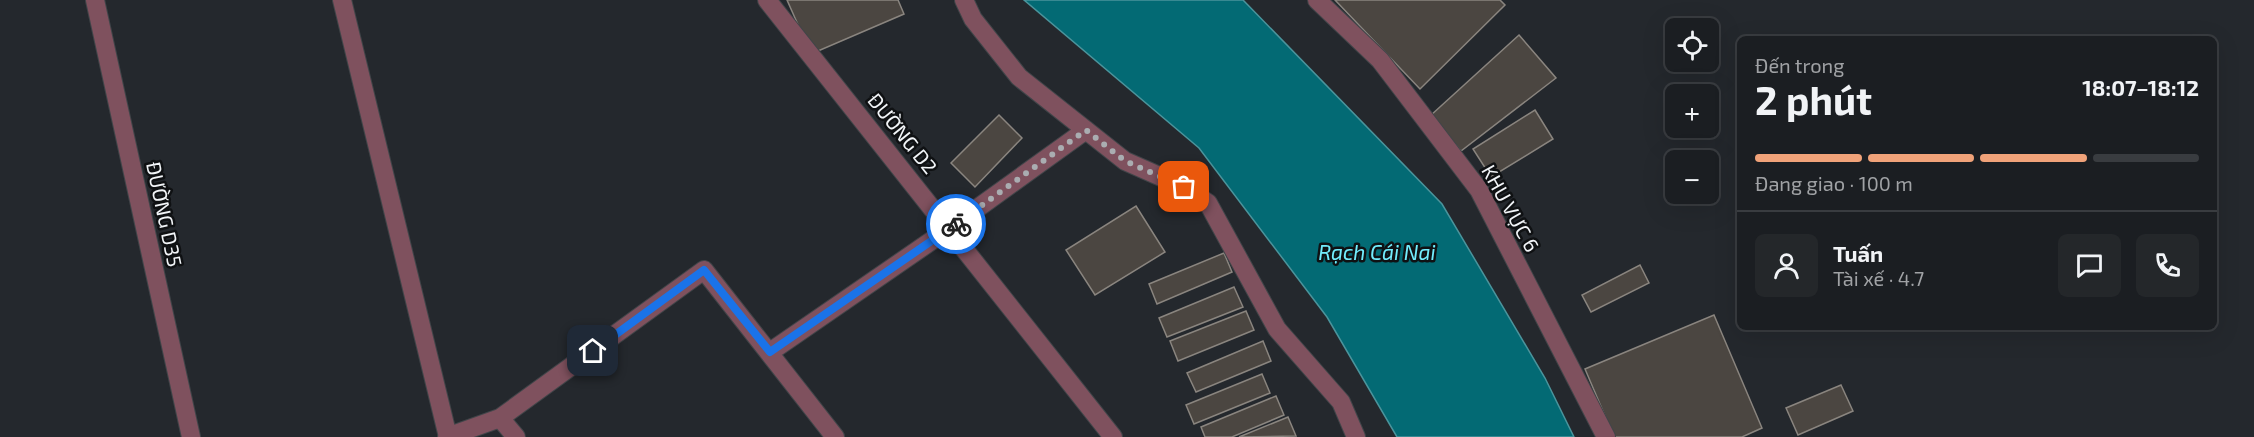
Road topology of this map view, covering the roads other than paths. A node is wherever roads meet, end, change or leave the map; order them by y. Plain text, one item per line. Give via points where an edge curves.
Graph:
1 (94, 0) edge
2 (342, 0) edge
3 (767, 0) edge
4 (964, 0) edge
5 (1317, 0) edge
6 (1086, 130) junction
7 (950, 228) junction
8 (770, 352) junction
9 (500, 418) junction
10 (191, 437) edge
11 (448, 437) edge
12 (516, 437) edge
13 (835, 437) edge
14 (1113, 437) edge
15 (1356, 437) edge
16 (1606, 437) edge

1 - 10 street, ĐƯỜNG D35
2 - 11 street
3 - 7 street, ĐƯỜNG D2
4 - 6 street via 973,18 1019,77
5 - 16 street, KHU VỰC 6 via 1380,60 1479,190
6 - 7 street
6 - 15 street via 1125,161 1184,187 1208,203 1277,329 1341,402
7 - 8 street
7 - 14 street, ĐƯỜNG D2
8 - 9 street via 704,270
8 - 13 street
9 - 11 street
9 - 12 street

